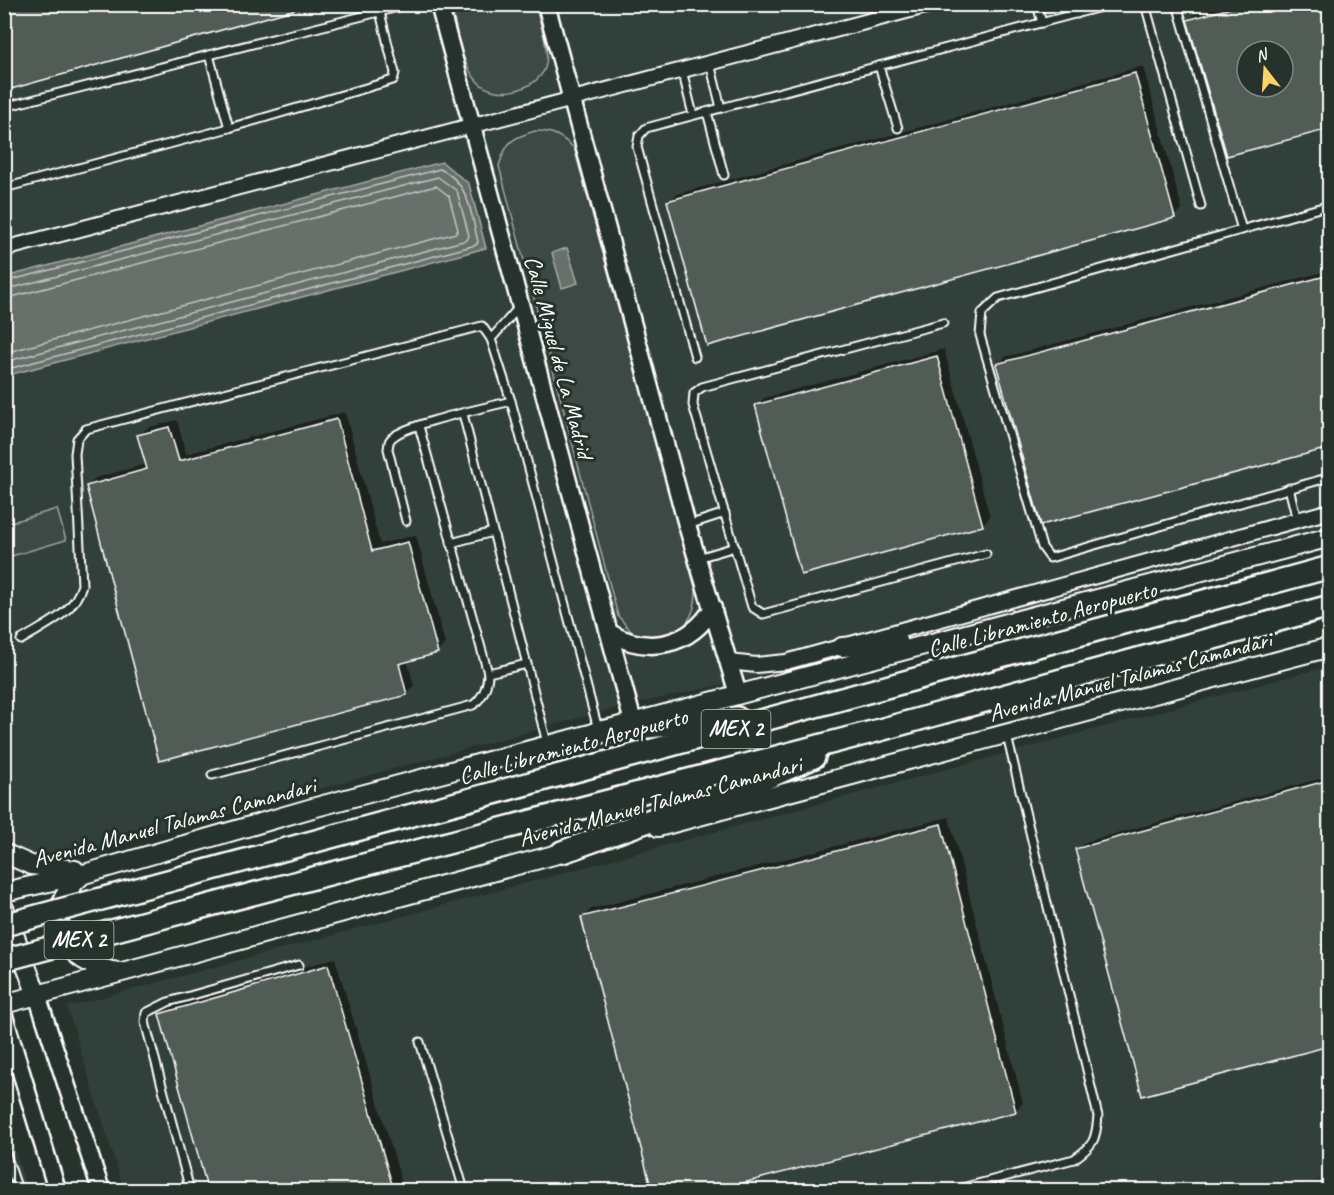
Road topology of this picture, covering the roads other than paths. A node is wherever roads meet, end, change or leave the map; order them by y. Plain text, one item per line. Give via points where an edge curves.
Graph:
1 (410, 4) edge
2 (439, 4) edge
3 (546, 4) edge
4 (933, 4) edge
5 (1037, 4) edge
6 (1074, 4) edge
7 (1112, 4) edge
8 (1145, 4) edge
9 (1177, 4) edge
10 (379, 8) edge
11 (1077, 14) junction
12 (1042, 23) junction
13 (209, 55) junction
14 (710, 63) junction
15 (879, 66) junction
16 (682, 70) junction
17 (573, 99) junction
18 (4, 106) edge
19 (721, 108) junction
20 (707, 112) junction
21 (693, 115) junction
22 (472, 126) junction
23 (229, 128) junction
24 (898, 128) dead end
25 (723, 175) dead end
26 (4, 188) edge
27 (1201, 206) dead end
28 (1329, 206) edge
29 (1242, 230) junction
30 (4, 249) edge
31 (520, 306) junction
32 (944, 323) dead end
33 (491, 339) junction
34 (695, 357) dead end
35 (511, 401) junction
36 (463, 414) junction
37 (419, 426) junction
38 (1329, 477) edge
39 (1289, 488) junction
40 (1329, 511) edge
41 (726, 513) junction
42 (1297, 520) junction
43 (406, 521) dead end
44 (687, 525) junction
45 (493, 532) junction
46 (1329, 537) edge
47 (451, 543) junction
48 (735, 547) junction
49 (986, 554) dead end
50 (698, 558) junction
51 (1329, 567) edge
52 (1329, 606) edge
53 (713, 608) junction
54 (610, 633) junction
55 (21, 640) dead end
56 (949, 640) junction
57 (842, 647) junction
58 (1329, 647) edge
59 (729, 663) junction
60 (527, 664) junction
61 (488, 673) junction
62 (738, 694) junction
63 (800, 711) junction
64 (633, 722) junction
65 (876, 730) junction
66 (598, 732) junction
67 (1006, 734) junction
68 (548, 746) junction
69 (212, 775) dead end
70 (4, 852) edge
71 (562, 852) junction
72 (91, 872) junction
73 (4, 892) edge
74 (4, 908) edge
75 (4, 925) edge
76 (4, 960) edge
77 (299, 965) dead end
78 (125, 973) junction
79 (37, 995) junction
80 (4, 1004) edge
81 (4, 1016) edge
82 (420, 1042) dead end
83 (4, 1148) edge
84 (18, 1191) edge
85 (57, 1191) edge
86 (101, 1191) edge
87 (190, 1191) edge
88 (464, 1191) edge
89 (954, 1191) edge

1 - 10 lane
2 - 22 street, Calle Miguel de La Madrid
3 - 17 street
4 - 14 street
5 - 12 lane
6 - 11 lane
7 - 11 lane
8 - 27 lane
9 - 29 lane
10 - 13 lane
10 - 23 lane via 394,79
11 - 12 lane
12 - 15 lane
13 - 18 lane
13 - 23 lane
14 - 16 street
14 - 19 lane
15 - 19 lane
15 - 24 lane
16 - 17 street
16 - 21 lane
17 - 22 street
17 - 44 street
19 - 20 lane
20 - 21 lane
20 - 25 lane
21 - 34 lane via 646,128 637,147
22 - 30 street
22 - 31 street, Calle Miguel de La Madrid
23 - 26 lane
28 - 29 lane
29 - 39 lane via 998,298 982,313 980,335 1042,547 1050,558
31 - 33 lane
31 - 54 street, Calle Miguel de La Madrid
32 - 41 lane via 697,389 693,405
33 - 35 lane
33 - 55 lane via 488,330 480,326 86,429 78,439 75,454 81,585 78,599 70,609
35 - 36 lane
35 - 66 lane
36 - 37 lane
36 - 45 lane
37 - 43 lane via 389,441
37 - 47 lane
38 - 39 lane
39 - 42 lane
40 - 42 street
41 - 44 lane
41 - 48 lane
42 - 57 street
44 - 50 street
45 - 47 lane
45 - 60 lane
46 - 56 main road, Avenida Manuel Talamas Camandari
47 - 61 lane
48 - 49 lane via 752,608 763,614
48 - 50 lane
50 - 53 street
51 - 63 highway, Calle Libramiento Aeropuerto / MEX 2
52 - 65 highway, MEX 2
53 - 54 street via 694,631 668,644 637,645
53 - 59 street
54 - 64 street, Calle Miguel de La Madrid
56 - 57 main road
56 - 62 main road, Avenida Manuel Talamas Camandari
57 - 59 street via 786,662
58 - 67 main road, Avenida Manuel Talamas Camandari
59 - 62 street
60 - 61 lane
60 - 68 lane
61 - 69 lane via 484,691 473,705
62 - 64 main road, Avenida Manuel Talamas Camandari
63 - 66 highway
63 - 75 highway, Calle Libramiento Aeropuerto / MEX 2, bridge
64 - 66 main road, Avenida Manuel Talamas Camandari
65 - 71 highway via 760,781
65 - 76 highway, MEX 2, bridge
66 - 68 main road, Avenida Manuel Talamas Camandari
67 - 71 main road, Avenida Manuel Talamas Camandari
67 - 89 lane via 1098,1116 1097,1134 1091,1147 1074,1159
68 - 72 main road, Avenida Manuel Talamas Camandari
70 - 72 main road via 31,865
71 - 78 main road, Avenida Manuel Talamas Camandari
72 - 73 main road, Avenida Manuel Talamas Camandari
72 - 78 main road via 71,885 61,899 59,918 63,934 75,955 86,962
74 - 79 main road
77 - 87 lane via 168,1002 146,1013 145,1022
78 - 79 main road, Avenida Manuel Talamas Camandari
79 - 80 main road, Avenida Manuel Talamas Camandari
79 - 86 street
81 - 85 street
82 - 88 lane
83 - 84 lane

